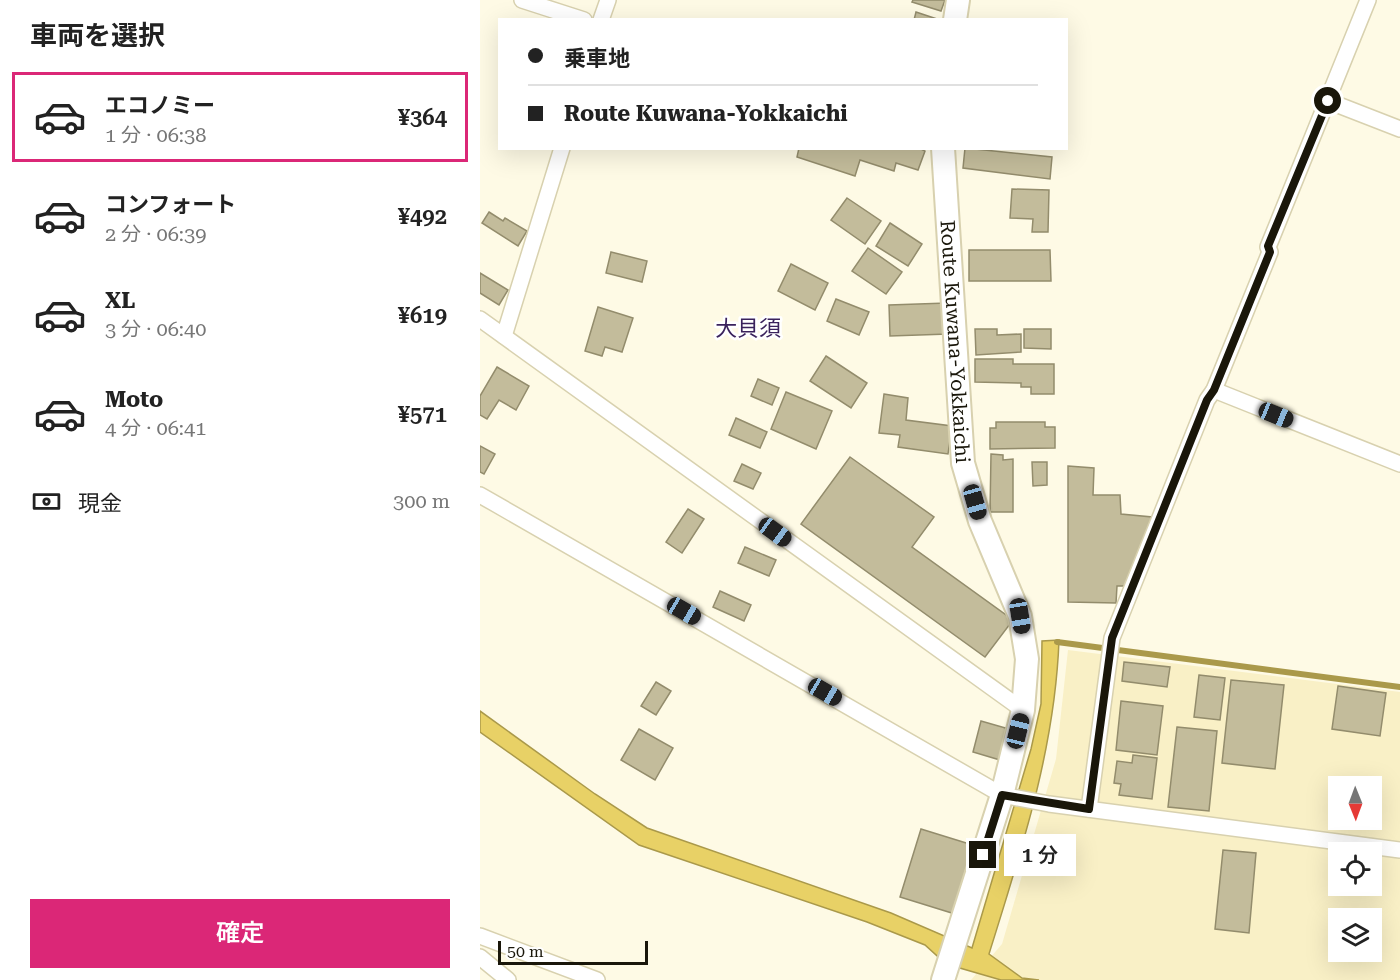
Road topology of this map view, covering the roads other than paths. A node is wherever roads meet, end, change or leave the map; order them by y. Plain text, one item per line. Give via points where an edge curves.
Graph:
1 (522, 0) edge
2 (608, 0) edge
3 (958, 0) edge
4 (1368, 0) edge
5 (578, 18) edge
6 (602, 18) edge
7 (955, 18) edge
8 (1328, 101) junction
9 (1400, 129) edge
10 (561, 150) edge
11 (943, 150) edge
12 (480, 319) edge
13 (504, 336) junction
14 (1214, 390) junction
15 (1400, 464) edge
16 (480, 495) edge
17 (1023, 710) junction
18 (1002, 795) junction
19 (1089, 809) junction
20 (1400, 850) edge
21 (480, 936) edge
22 (480, 957) edge
23 (945, 974) edge
24 (508, 980) edge
25 (597, 980) edge

1 - 5 street
2 - 6 street
3 - 7 main road
4 - 8 street
8 - 9 street
8 - 14 street
10 - 13 street
11 - 17 main road, Route Kuwana-Yokkaichi via 963,463 980,521 1020,616 1027,659
12 - 13 street
13 - 17 street
14 - 15 street
14 - 19 street via 1112,642
16 - 18 street
17 - 18 main road, Route Kuwana-Yokkaichi
18 - 19 street
18 - 23 main road, Route Kuwana-Yokkaichi
19 - 20 street
21 - 25 street
22 - 24 street

